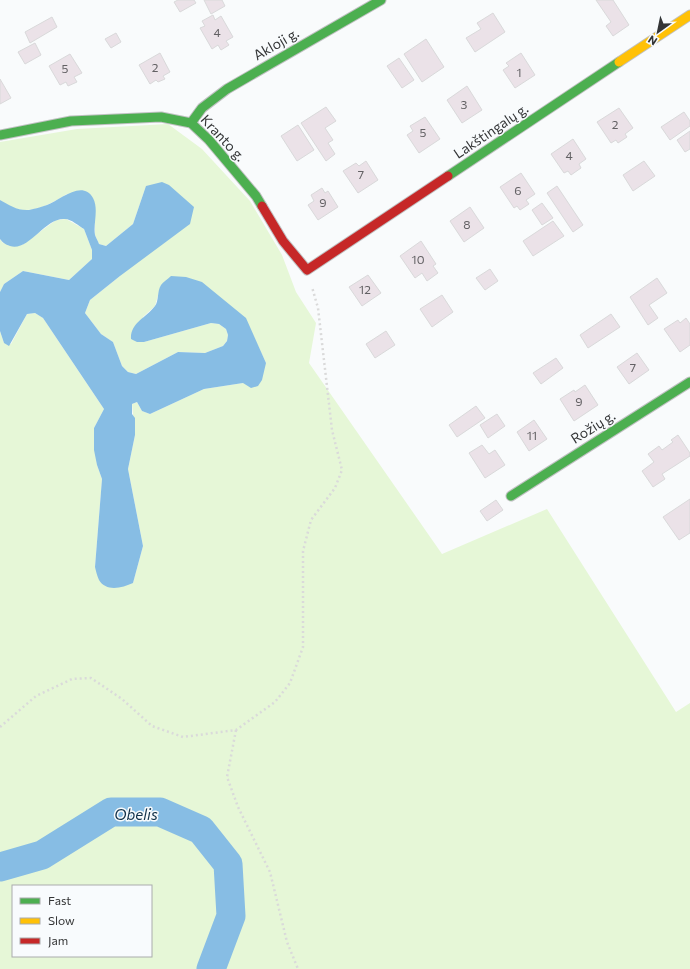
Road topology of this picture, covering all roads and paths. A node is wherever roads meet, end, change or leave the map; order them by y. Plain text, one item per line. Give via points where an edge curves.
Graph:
1 (381, 0) edge
2 (690, 15) edge
3 (191, 122) junction
4 (0, 135) edge
5 (307, 270) junction
6 (690, 382) edge
7 (511, 496) dead end
8 (0, 727) edge
9 (236, 730) junction
10 (298, 969) edge

1 - 3 street, Akloji g. via 227,89 202,108
2 - 5 street, Lakštingalų g.
3 - 4 street, Kranto g. via 160,117 72,120
3 - 5 street, Kranto g. via 256,196 283,240
5 - 9 path via 318,308 332,430 342,470 335,488 311,520 303,551 303,647 290,683 275,702
6 - 7 street, Rožių g.
8 - 9 path via 36,696 72,679 91,678 122,698 152,726 182,737
9 - 10 path via 226,777 270,872 287,942

